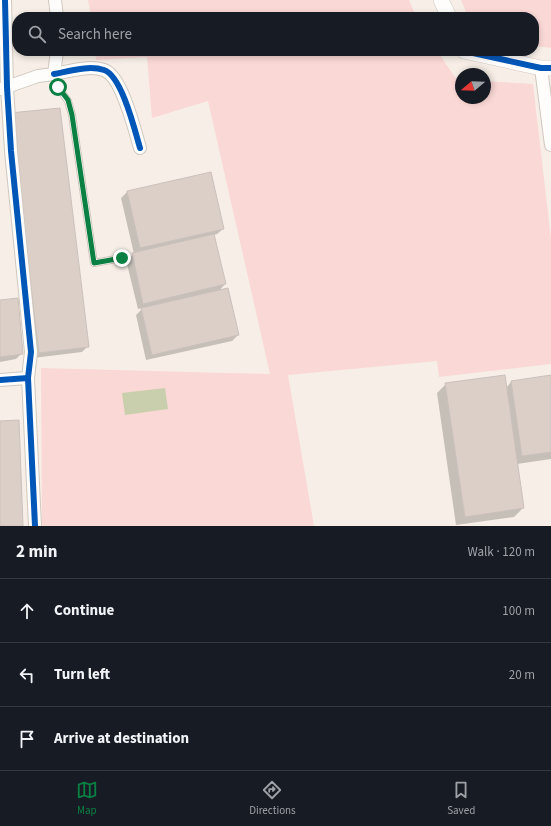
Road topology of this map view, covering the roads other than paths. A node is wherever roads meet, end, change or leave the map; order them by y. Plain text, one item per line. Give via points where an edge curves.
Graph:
1 (4, 0) edge
2 (55, 0) edge
3 (441, 0) edge
4 (56, 12) edge
5 (447, 12) edge
6 (56, 56) edge
7 (488, 56) edge
8 (546, 68) edge
9 (54, 74) junction
10 (4, 88) edge
11 (551, 145) edge
12 (140, 148) dead end
13 (6, 151) edge
14 (122, 258) dead end
15 (28, 378) junction
16 (0, 380) edge
17 (35, 526) edge

1 - 10 street
2 - 4 street
3 - 5 street
6 - 9 street
7 - 8 street
8 - 11 street
9 - 10 street via 38,76
9 - 12 street via 86,69 104,70 113,76 122,94
9 - 14 lane via 58,87 68,100 72,115 94,263
10 - 13 street
13 - 15 street via 30,352
15 - 16 street
15 - 17 street

